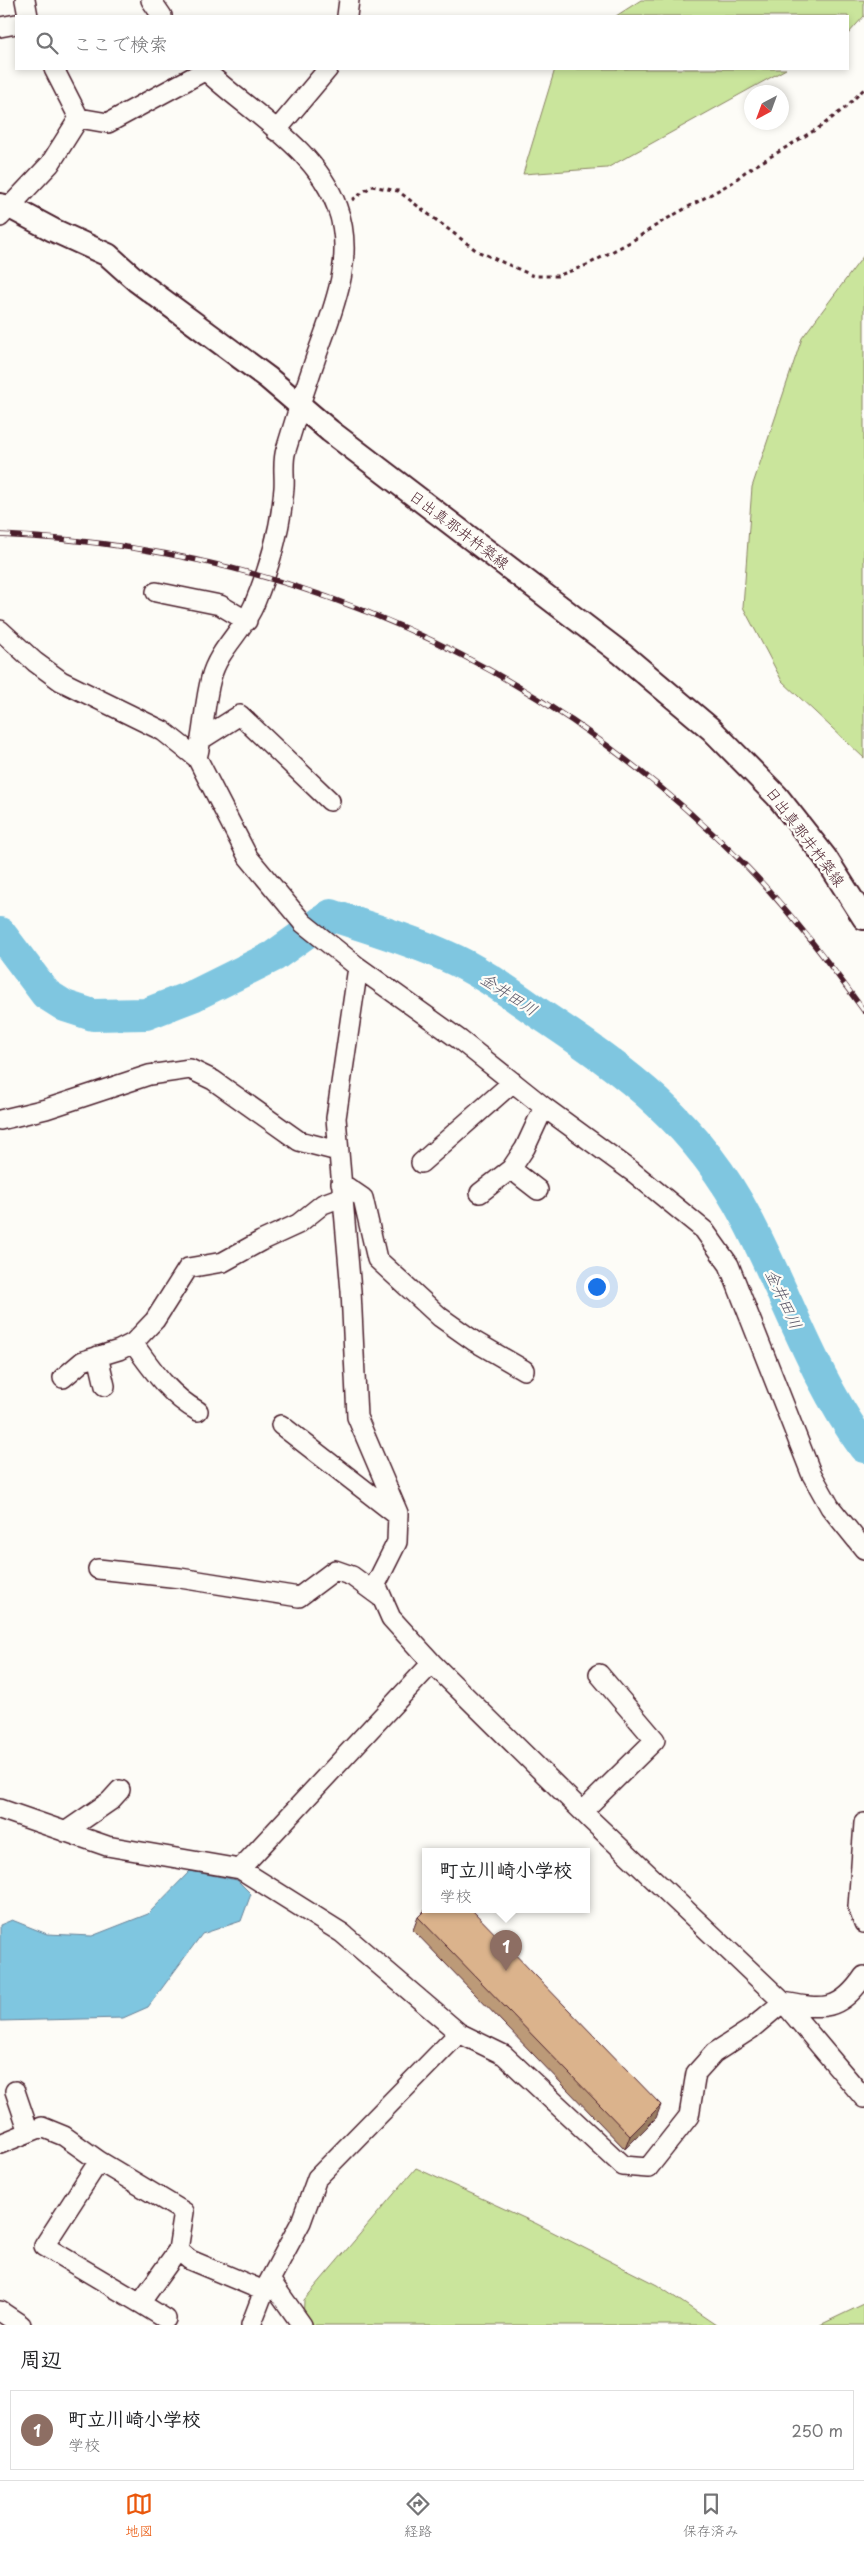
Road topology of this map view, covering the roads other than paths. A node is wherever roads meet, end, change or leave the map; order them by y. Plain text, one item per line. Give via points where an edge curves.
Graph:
1 (25, 0) edge
2 (151, 0) edge
3 (349, 0) edge
4 (28, 15) edge
5 (161, 15) edge
6 (347, 15) edge
7 (15, 24) edge
8 (0, 27) edge
9 (55, 70) edge
10 (203, 70) edge
11 (206, 70) edge
12 (327, 70) edge
13 (79, 118) junction
14 (276, 131) junction
15 (3, 209) edge
16 (301, 406) junction
17 (156, 592) dead end
18 (246, 621) junction
19 (0, 630) edge
20 (202, 739) junction
21 (197, 758) junction
22 (330, 801) dead end
23 (864, 918) edge
24 (358, 967) junction
25 (513, 1082) junction
26 (544, 1107) junction
27 (0, 1120) edge
28 (338, 1151) junction
29 (421, 1163) dead end
30 (512, 1169) junction
31 (342, 1190) junction
32 (538, 1190) dead end
33 (480, 1193) dead end
34 (133, 1343) junction
35 (98, 1356) junction
36 (524, 1370) dead end
37 (63, 1378) dead end
38 (105, 1386) dead end
39 (198, 1411) dead end
40 (281, 1425) dead end
41 (398, 1516) junction
42 (864, 1549) edge
43 (98, 1569) dead end
44 (382, 1598) junction
45 (432, 1663) junction
46 (598, 1674) dead end
47 (120, 1790) dead end
48 (0, 1809) edge
49 (582, 1811) junction
50 (864, 1823) edge
51 (65, 1832) junction
52 (240, 1869) junction
53 (864, 1923) edge
54 (864, 1976) edge
55 (783, 2002) junction
56 (460, 2033) junction
57 (15, 2091) dead end
58 (864, 2098) edge
59 (29, 2132) junction
60 (0, 2144) edge
61 (99, 2161) junction
62 (178, 2250) junction
63 (267, 2286) junction
64 (140, 2303) junction
65 (0, 2311) edge
66 (166, 2319) dead end
67 (21, 2325) edge
68 (251, 2325) edge
69 (302, 2325) edge

1 - 4 street
2 - 5 street
3 - 6 street
7 - 8 street
9 - 13 street
10 - 13 street via 108,123
11 - 14 street
12 - 14 street
13 - 15 street via 50,164
14 - 16 street via 312,162 329,189 338,209 345,245 340,289
15 - 16 main road, 日出真那井杵築線 via 108,255 137,281
16 - 18 street via 285,452 280,518
16 - 23 main road, 日出真那井杵築線 via 622,654 711,729 777,796 825,857
17 - 18 street via 220,606
18 - 20 street via 217,660 211,678
19 - 21 street via 35,662 61,680 163,731
20 - 21 street
20 - 22 street via 240,715
21 - 24 street via 248,857 304,922
24 - 25 street
24 - 28 street via 336,1118
25 - 26 street
25 - 29 street
26 - 30 street via 526,1148
26 - 42 street via 633,1172 704,1230 730,1265 811,1473 830,1507
27 - 28 street via 149,1075 190,1069 213,1080 300,1141
28 - 31 street
30 - 32 street
30 - 33 street
31 - 34 street via 298,1224 223,1262 188,1268 155,1320
31 - 36 street via 363,1198 377,1259 440,1317
31 - 41 street via 357,1417
34 - 35 street
34 - 39 street via 168,1390
35 - 37 street via 83,1361
35 - 38 street
40 - 41 street
41 - 44 street via 397,1542 376,1584
43 - 44 street via 299,1597 335,1570 352,1576
44 - 45 street via 391,1618
45 - 49 street
45 - 52 street
46 - 49 street via 655,1740
47 - 51 street via 110,1801
48 - 51 street
49 - 55 street
50 - 53 street via 858,1907
51 - 52 street via 107,1846
52 - 56 street via 342,1933
54 - 55 street via 841,2001 820,2009
55 - 56 street via 751,2029 714,2053 696,2073 689,2116 648,2168 623,2166 504,2055
55 - 58 street
56 - 63 street via 317,2178 301,2222
57 - 59 street
59 - 60 street
59 - 61 street via 42,2126 64,2136
61 - 62 street via 184,2212
61 - 64 street via 44,2246
62 - 63 street via 190,2260
62 - 64 street
63 - 68 street
63 - 69 street
64 - 66 street
65 - 67 street

